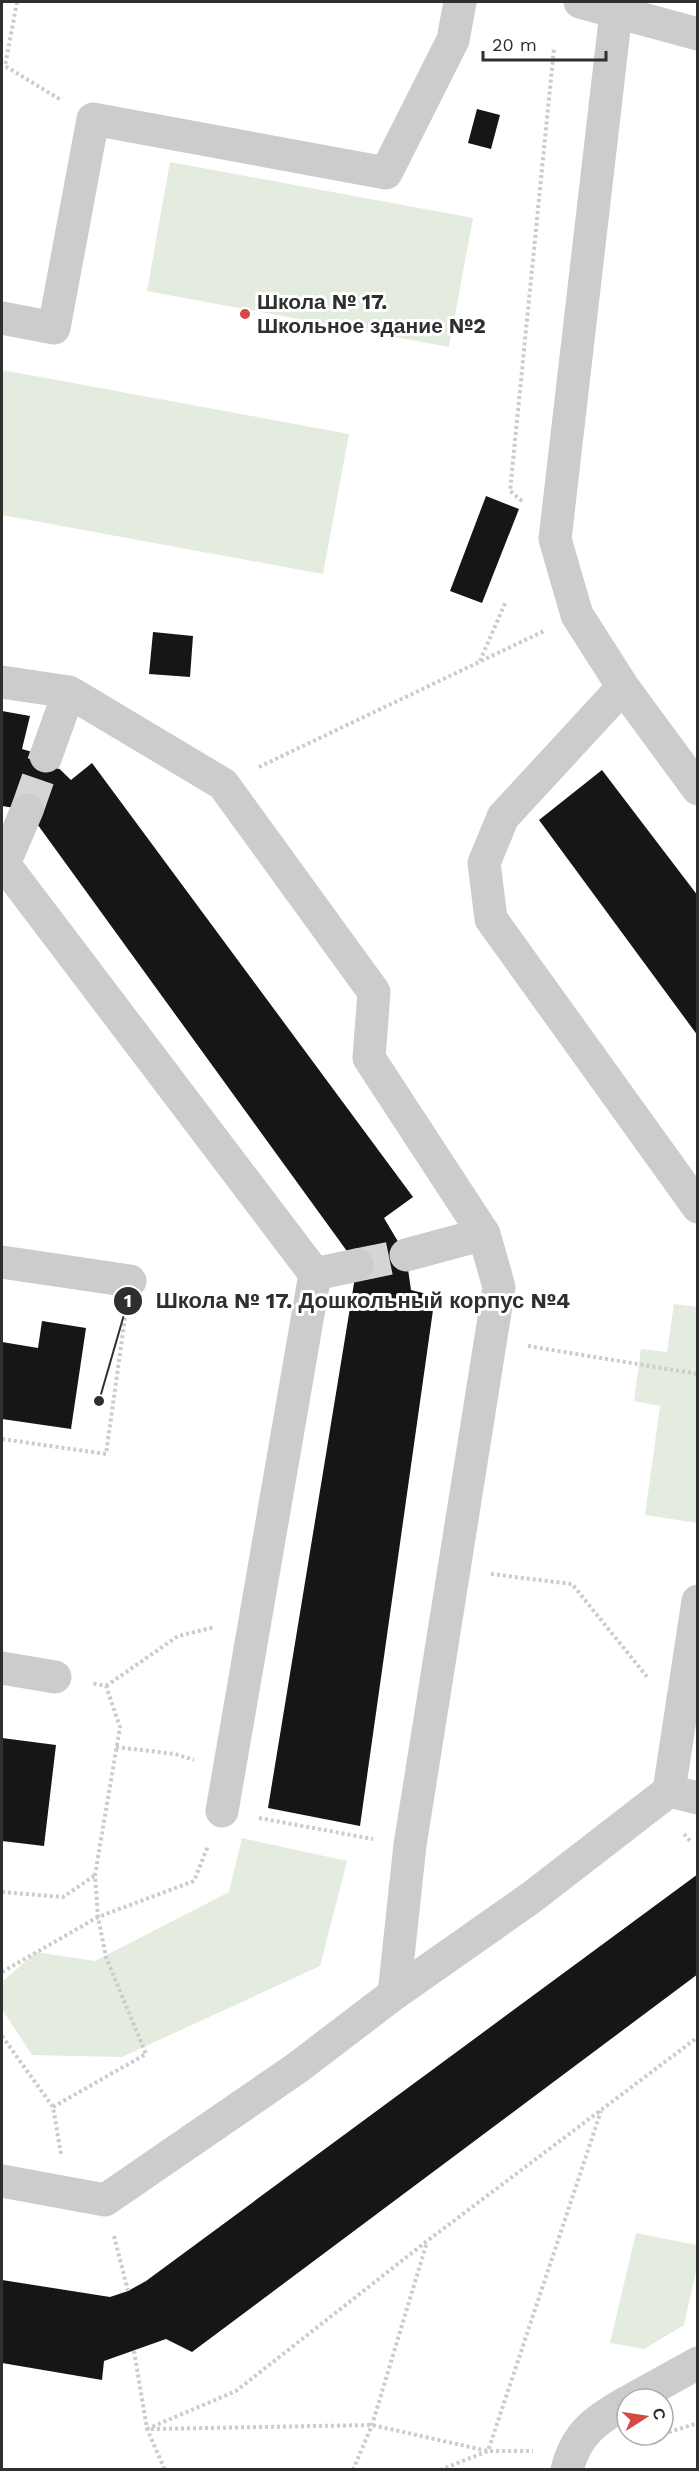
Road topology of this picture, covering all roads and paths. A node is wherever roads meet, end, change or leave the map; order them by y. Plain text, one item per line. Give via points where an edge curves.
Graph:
1 (17, 2) edge
2 (460, 2) edge
3 (580, 2) edge
4 (616, 12) junction
5 (698, 34) edge
6 (554, 48) dead end
7 (93, 119) junction
8 (2, 318) edge
9 (524, 503) dead end
10 (506, 601) dead end
11 (577, 615) junction
12 (479, 662) junction
13 (2, 682) edge
14 (623, 687) junction
15 (69, 692) junction
16 (46, 756) tunnel mouth
17 (223, 784) junction
18 (698, 789) edge
19 (27, 810) tunnel mouth
20 (3, 864) edge
21 (698, 1207) edge
22 (484, 1233) junction
23 (406, 1255) tunnel mouth
24 (2, 1262) edge
25 (357, 1265) tunnel mouth
26 (315, 1274) junction
27 (130, 1281) joint
28 (492, 1340) junction
29 (698, 1374) edge
30 (2, 1439) edge
31 (454, 1570) junction
32 (698, 1601) edge
33 (256, 1616) junction
34 (2, 1668) edge
35 (55, 1677) joint
36 (106, 1686) junction
37 (681, 1718) junction
38 (116, 1747) junction
39 (175, 1754) dead end
40 (683, 1794) edge
41 (222, 1810) junction
42 (353, 1836) dead end
43 (94, 1875) junction
44 (2, 1892) edge
45 (99, 1917) junction
46 (2, 1972) edge
47 (394, 1994) junction
48 (2, 2036) edge
49 (698, 2037) edge
50 (53, 2107) junction
51 (601, 2110) junction
52 (2, 2181) edge
53 (69, 2193) junction
54 (105, 2200) junction
55 (427, 2241) junction
56 (128, 2291) dead end
57 (134, 2351) dead end
58 (698, 2363) edge
59 (655, 2387) edge
60 (615, 2409) edge
61 (698, 2422) edge
62 (372, 2425) junction
63 (147, 2428) junction
64 (675, 2429) edge
65 (488, 2451) junction
66 (569, 2460) edge
67 (165, 2469) edge
68 (353, 2469) edge
69 (440, 2469) edge

1 - 7 path via 5,66
2 - 7 street via 453,40 386,173
3 - 4 street
4 - 5 street
4 - 11 street via 555,539
6 - 9 path via 510,491
7 - 8 street via 54,328
10 - 12 path
11 - 12 path
11 - 14 street
12 - 17 path
13 - 15 street
14 - 18 street
14 - 21 street via 502,817 484,863 491,919
15 - 16 street
15 - 17 street
17 - 22 street via 374,992 369,1058
19 - 20 street
20 - 26 street
22 - 23 street
22 - 28 street via 499,1287
24 - 27 street
25 - 26 street
26 - 33 street
27 - 30 path via 106,1454
28 - 29 path
28 - 31 street
31 - 37 path via 572,1584
31 - 47 street via 410,1845
32 - 37 street
33 - 36 path via 178,1636
33 - 41 street
34 - 35 street
35 - 36 path
36 - 38 path via 120,1727
37 - 40 street
38 - 39 path
38 - 43 path
40 - 47 street
41 - 42 path
41 - 45 path via 194,1881
43 - 44 path via 63,1897
43 - 45 path
45 - 46 path
45 - 50 path via 106,1957 146,2054
47 - 54 street via 297,2068
48 - 50 path
49 - 51 path
50 - 53 path
51 - 55 path
51 - 65 path
52 - 53 street
53 - 54 street
54 - 56 path
55 - 62 path
55 - 63 path via 237,2391
57 - 63 path
58 - 59 street
60 - 66 street via 597,2419
61 - 64 path
62 - 63 path
62 - 65 path
62 - 68 path
63 - 67 path
65 - 66 path
65 - 69 path

